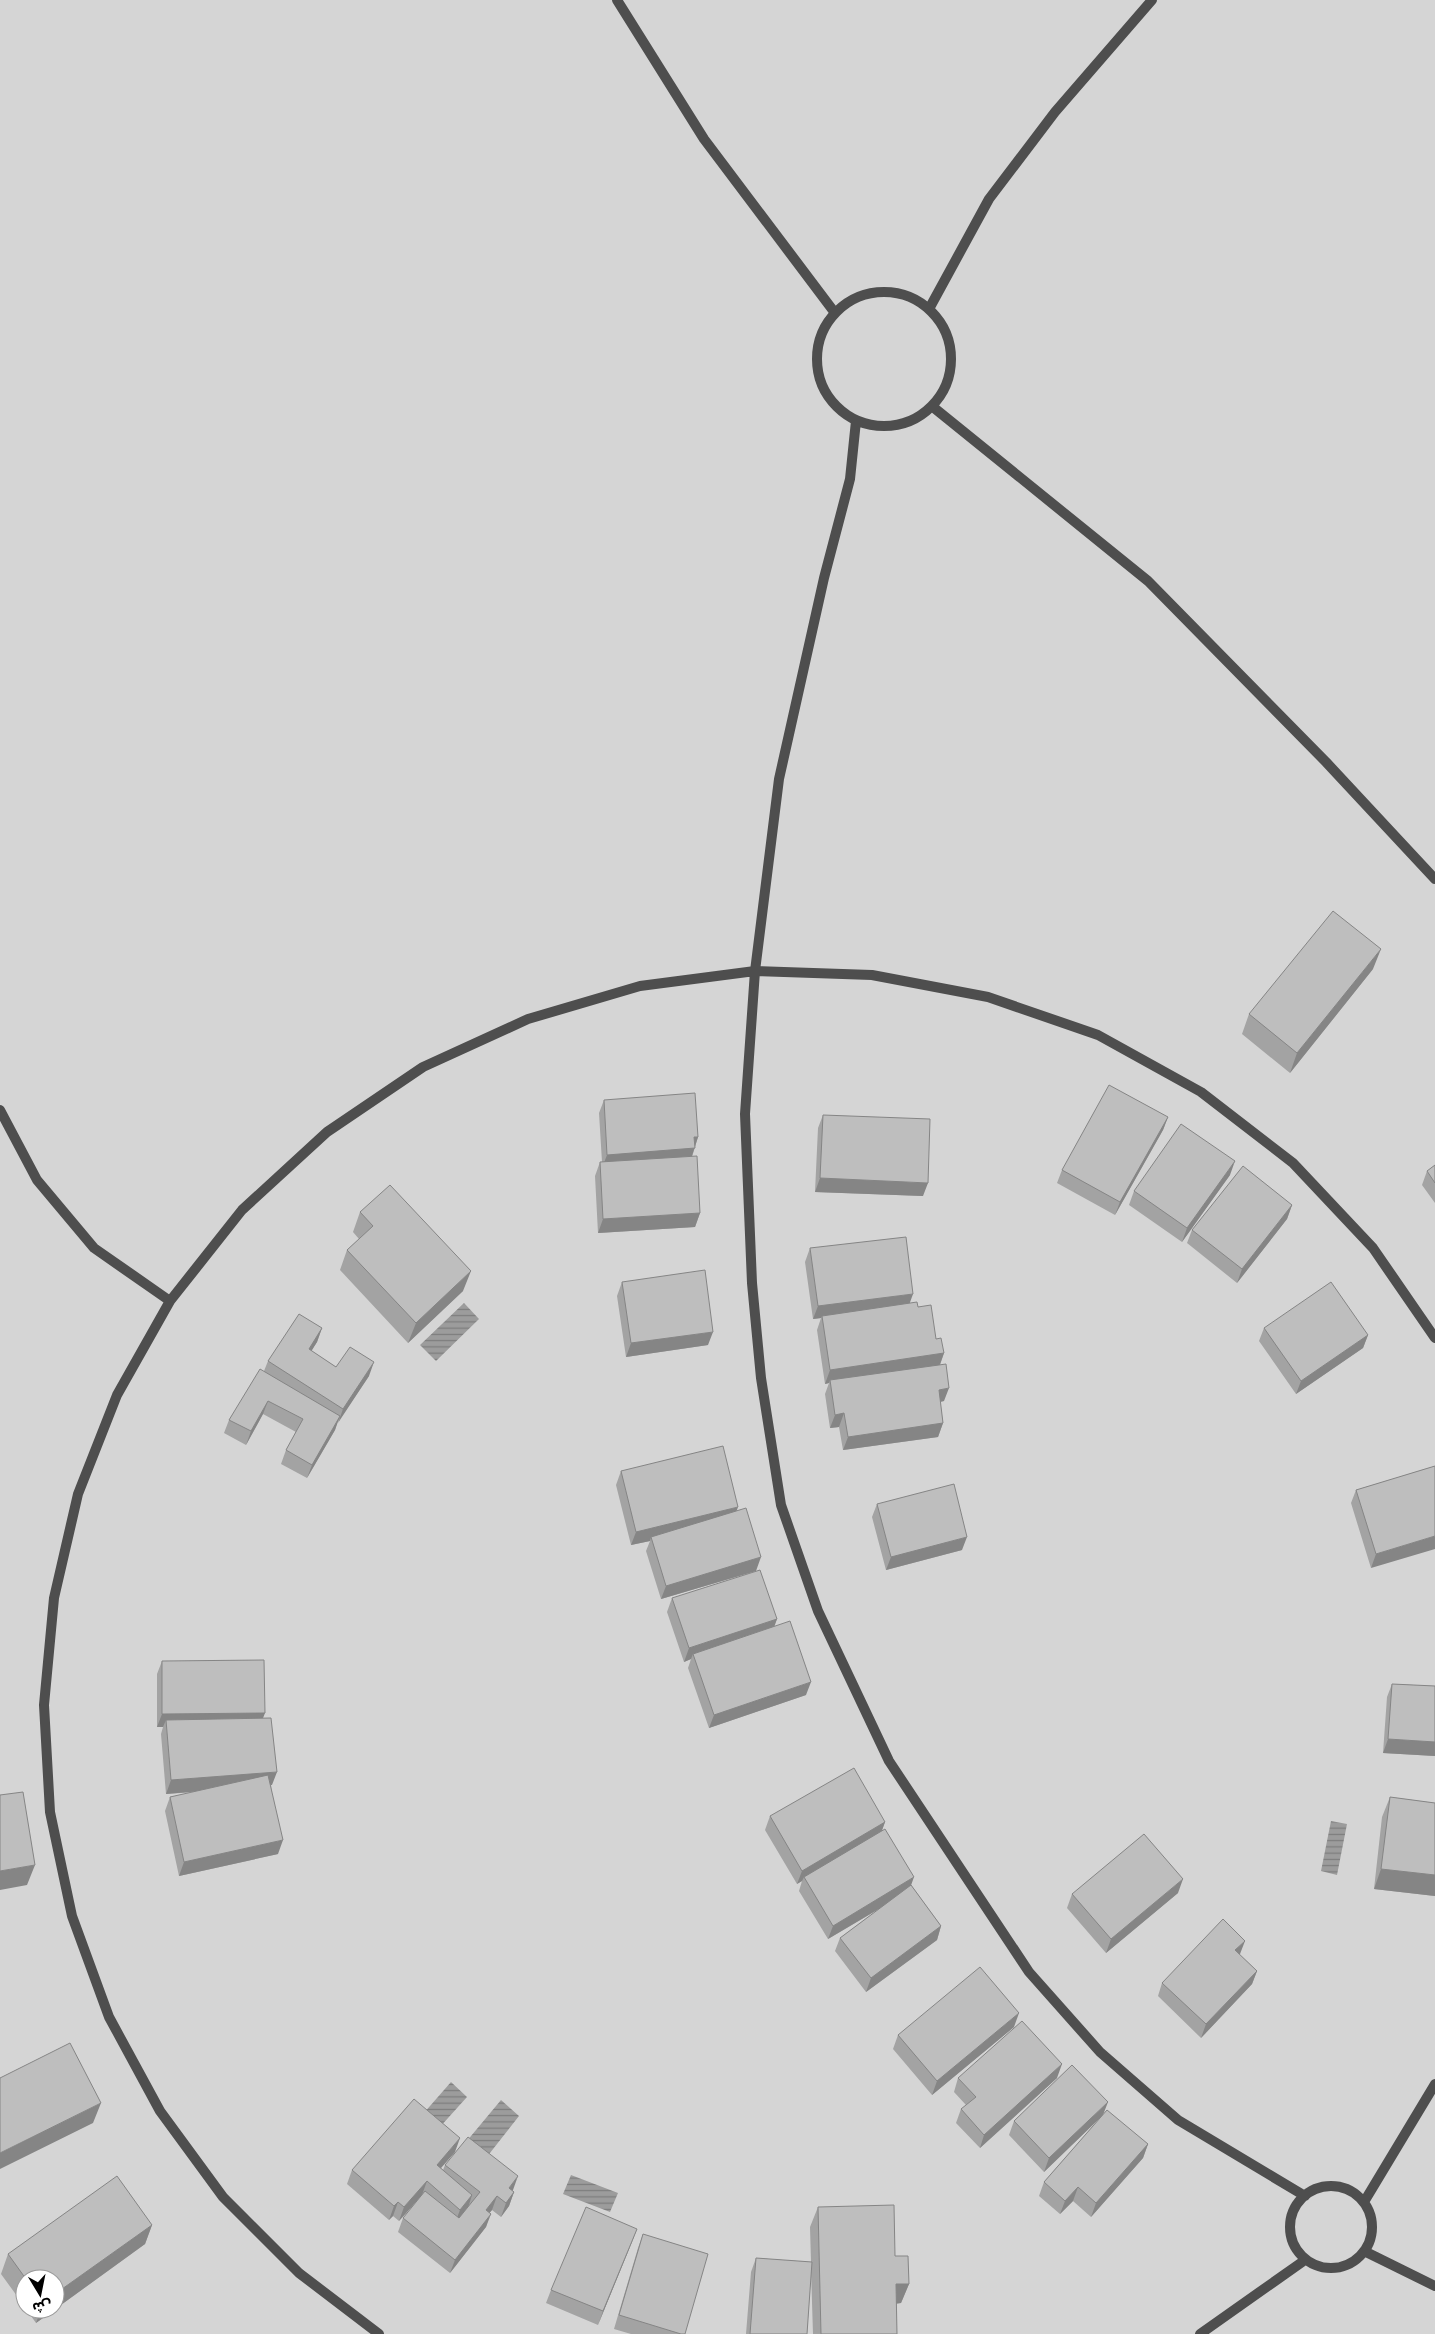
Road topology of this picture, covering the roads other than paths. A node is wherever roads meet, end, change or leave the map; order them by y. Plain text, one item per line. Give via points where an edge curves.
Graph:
1 (617, 0) edge
2 (1152, 0) edge
3 (929, 309) junction
4 (835, 312) junction
5 (933, 407) junction
6 (856, 421) junction
7 (1435, 879) edge
8 (755, 971) junction
9 (0, 1110) edge
10 (170, 1301) junction
11 (1435, 1338) edge
12 (1435, 2084) edge
13 (1305, 2196) junction
14 (1364, 2202) junction
15 (1364, 2251) junction
16 (1306, 2260) junction
17 (1435, 2286) edge
18 (379, 2334) edge
19 (1200, 2334) edge

1 - 4 street via 704,139
2 - 3 street via 1055,112 989,199
3 - 4 street via 912,298 885,292 852,300
3 - 5 street via 946,331 952,357 948,384
4 - 6 street via 818,344 820,381 840,411
5 - 6 street via 916,419 896,426
5 - 7 street via 1148,581 1326,762
6 - 8 street via 850,479 824,578 779,779
8 - 10 street via 640,986 528,1018 424,1067 327,1132 306,1151 242,1210
8 - 11 street via 872,975 988,996 1098,1035 1200,1092 1293,1163 1373,1248
8 - 13 street via 746,1114 752,1283 760,1378 781,1505 818,1611 889,1761 1029,1972 1100,2052 1178,2120
9 - 10 street via 37,1180 94,1248
10 - 18 street via 118,1394 78,1494 54,1598 44,1705 50,1812 72,1916 108,2017 160,2111 230,2204 299,2273
12 - 14 street
13 - 14 street via 1323,2188 1342,2188
13 - 16 street via 1292,2216 1290,2228 1292,2240
14 - 15 street via 1372,2227
15 - 16 street via 1343,2266 1330,2268
15 - 17 street
16 - 19 street

